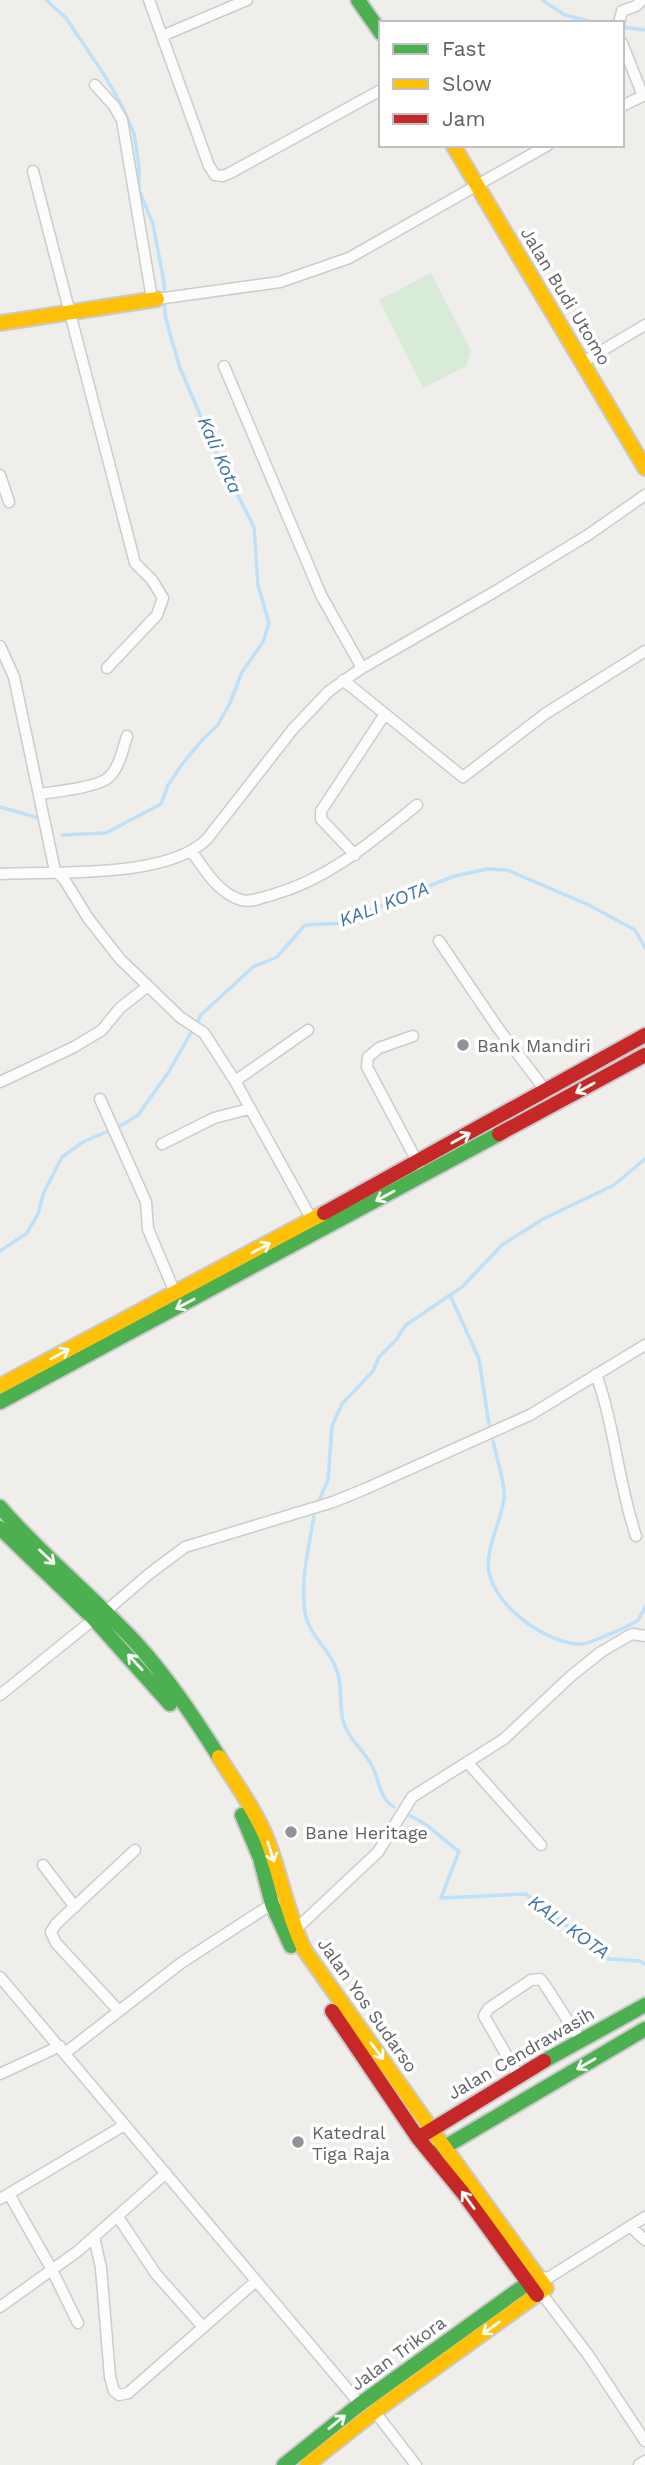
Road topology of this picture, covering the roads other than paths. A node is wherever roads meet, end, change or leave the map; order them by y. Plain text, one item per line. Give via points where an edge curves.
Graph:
1 (149, 0) edge
2 (245, 0) edge
3 (358, 0) edge
4 (642, 0) edge
5 (619, 21) edge
6 (379, 30) edge
7 (162, 36) junction
8 (624, 48) edge
9 (95, 85) dead end
10 (379, 91) edge
11 (644, 96) edge
12 (624, 105) edge
13 (454, 147) edge
14 (544, 147) edge
15 (33, 171) dead end
16 (475, 185) junction
17 (155, 299) junction
18 (69, 313) junction
19 (0, 323) edge
20 (645, 326) edge
21 (583, 362) junction
22 (224, 366) dead end
23 (645, 468) edge
24 (0, 475) edge
25 (645, 495) edge
26 (9, 502) dead end
27 (0, 646) edge
28 (645, 651) edge
29 (107, 668) dead end
30 (362, 668) junction
31 (343, 680) junction
32 (385, 714) junction
33 (127, 736) dead end
34 (39, 794) junction
35 (417, 805) dead end
36 (192, 852) junction
37 (355, 855) junction
38 (55, 871) junction
39 (0, 874) edge
40 (439, 941) dead end
41 (148, 986) junction
42 (308, 1030) dead end
43 (645, 1035) edge
44 (412, 1036) dead end
45 (645, 1055) edge
46 (235, 1081) junction
47 (0, 1082) edge
48 (546, 1091) junction
49 (100, 1098) dead end
50 (249, 1109) junction
51 (162, 1144) dead end
52 (421, 1168) junction
53 (312, 1220) junction
54 (178, 1292) junction
55 (645, 1345) edge
56 (596, 1374) junction
57 (0, 1386) edge
58 (0, 1402) edge
59 (0, 1507) edge
60 (0, 1528) edge
61 (636, 1536) dead end
62 (100, 1616) junction
63 (645, 1636) edge
64 (0, 1695) edge
65 (467, 1762) junction
66 (541, 1845) dead end
67 (135, 1850) dead end
68 (43, 1865) dead end
69 (279, 1900) junction
70 (75, 1907) junction
71 (295, 1930) junction
72 (0, 1977) edge
73 (645, 2004) edge
74 (118, 2010) junction
75 (607, 2025) junction
76 (645, 2029) edge
77 (581, 2041) junction
78 (621, 2044) junction
79 (62, 2050) junction
80 (0, 2074) edge
81 (518, 2075) junction
82 (123, 2126) junction
83 (432, 2130) junction
84 (418, 2138) junction
85 (439, 2151) junction
86 (166, 2173) junction
87 (5, 2197) edge
88 (118, 2217) junction
89 (645, 2217) edge
90 (630, 2226) junction
91 (94, 2237) junction
92 (645, 2240) edge
93 (52, 2270) junction
94 (256, 2281) junction
95 (540, 2286) junction
96 (0, 2307) edge
97 (78, 2323) dead end
98 (203, 2327) junction
99 (360, 2404) junction
100 (374, 2412) junction
101 (645, 2441) edge
102 (645, 2461) edge
103 (284, 2465) edge
104 (307, 2465) edge
105 (416, 2465) edge
106 (639, 2465) edge

1 - 7 street
2 - 7 street
3 - 6 main road
4 - 5 street via 622,10
7 - 10 street via 215,175 230,173
8 - 11 street
9 - 17 street via 122,121
11 - 12 street
13 - 16 main road, Jalan Budi Utomo
14 - 16 street
15 - 18 street
16 - 17 street via 359,253 309,274
16 - 21 main road, Jalan Budi Utomo
17 - 18 main road
18 - 19 main road
18 - 29 street via 135,563 163,598 157,615
20 - 21 street
21 - 23 main road, Jalan Budi Utomo
22 - 30 street via 321,595
24 - 26 street
25 - 30 street via 588,535
27 - 34 street via 14,677
28 - 32 street via 545,714 463,777
30 - 31 street
31 - 32 street
31 - 36 street via 293,729
32 - 37 street via 321,811 321,819
33 - 34 street via 107,779
34 - 38 street
35 - 37 street
36 - 37 street via 220,887 246,901 310,882
36 - 38 street via 146,865
38 - 39 street
38 - 41 street via 120,959
40 - 48 street
41 - 46 street via 198,1028
41 - 47 street via 102,1030
42 - 46 street
43 - 48 main road
44 - 52 street via 379,1048 368,1057 367,1067
45 -> 52 main road
46 - 50 street
52 -> 48 main road
49 - 54 street via 146,1202 148,1228
50 - 51 street via 214,1118
50 - 53 street
52 - 53 main road
52 -> 58 main road
54 -> 53 main road
57 -> 54 main road
55 - 56 street
56 - 61 street via 608,1407
56 - 62 street via 530,1415 333,1502 185,1547
59 -> 62 main road, Jalan Yos Sudarso
60 - 62 main road, Jalan Yos Sudarso
62 - 64 street
62 - 69 main road, Jalan Yos Sudarso via 156,1666 222,1762 265,1833
63 - 65 street via 633,1634 601,1652 504,1739
65 - 66 street
65 - 71 street via 412,1797 378,1852
67 - 70 street
68 - 70 street
69 - 71 main road, Jalan Yos Sudarso
69 - 74 street
69 - 84 main road, Jalan Yos Sudarso via 297,1959
70 - 74 street via 53,1928 51,1936
71 -> 83 main road, Jalan Yos Sudarso via 340,2003
72 - 79 street
73 - 75 main road, Jalan Cendrawasih
74 - 79 street
75 - 77 main road, Jalan Cendrawasih
75 - 78 main road
76 - 78 main road
77 - 81 main road, Jalan Cendrawasih
77 - 81 street via 543,1982 531,1980 484,2016
78 -> 85 main road
79 - 80 street
79 - 82 street
81 - 83 main road, Jalan Cendrawasih
82 - 86 street
82 - 87 street
83 - 84 main road, Jalan Cendrawasih
83 - 85 main road, Jalan Yos Sudarso
84 - 85 main road, Jalan Yos Sudarso
85 - 95 main road, Jalan Yos Sudarso
86 - 88 street
86 - 94 street
87 - 93 street
88 - 91 street
88 - 98 street via 156,2274
89 - 90 street
90 - 92 street
90 - 95 street
91 - 93 street
91 - 98 street via 102,2268 110,2377 119,2395 128,2393
93 - 96 street
93 - 97 street
94 - 98 street
94 - 99 street
95 - 99 main road, Jalan Trikora
95 -> 100 main road, Jalan Trikora
95 - 101 street
103 -> 99 main road, Jalan Trikora
100 - 104 main road, Jalan Trikora
100 - 105 street
102 - 106 street

